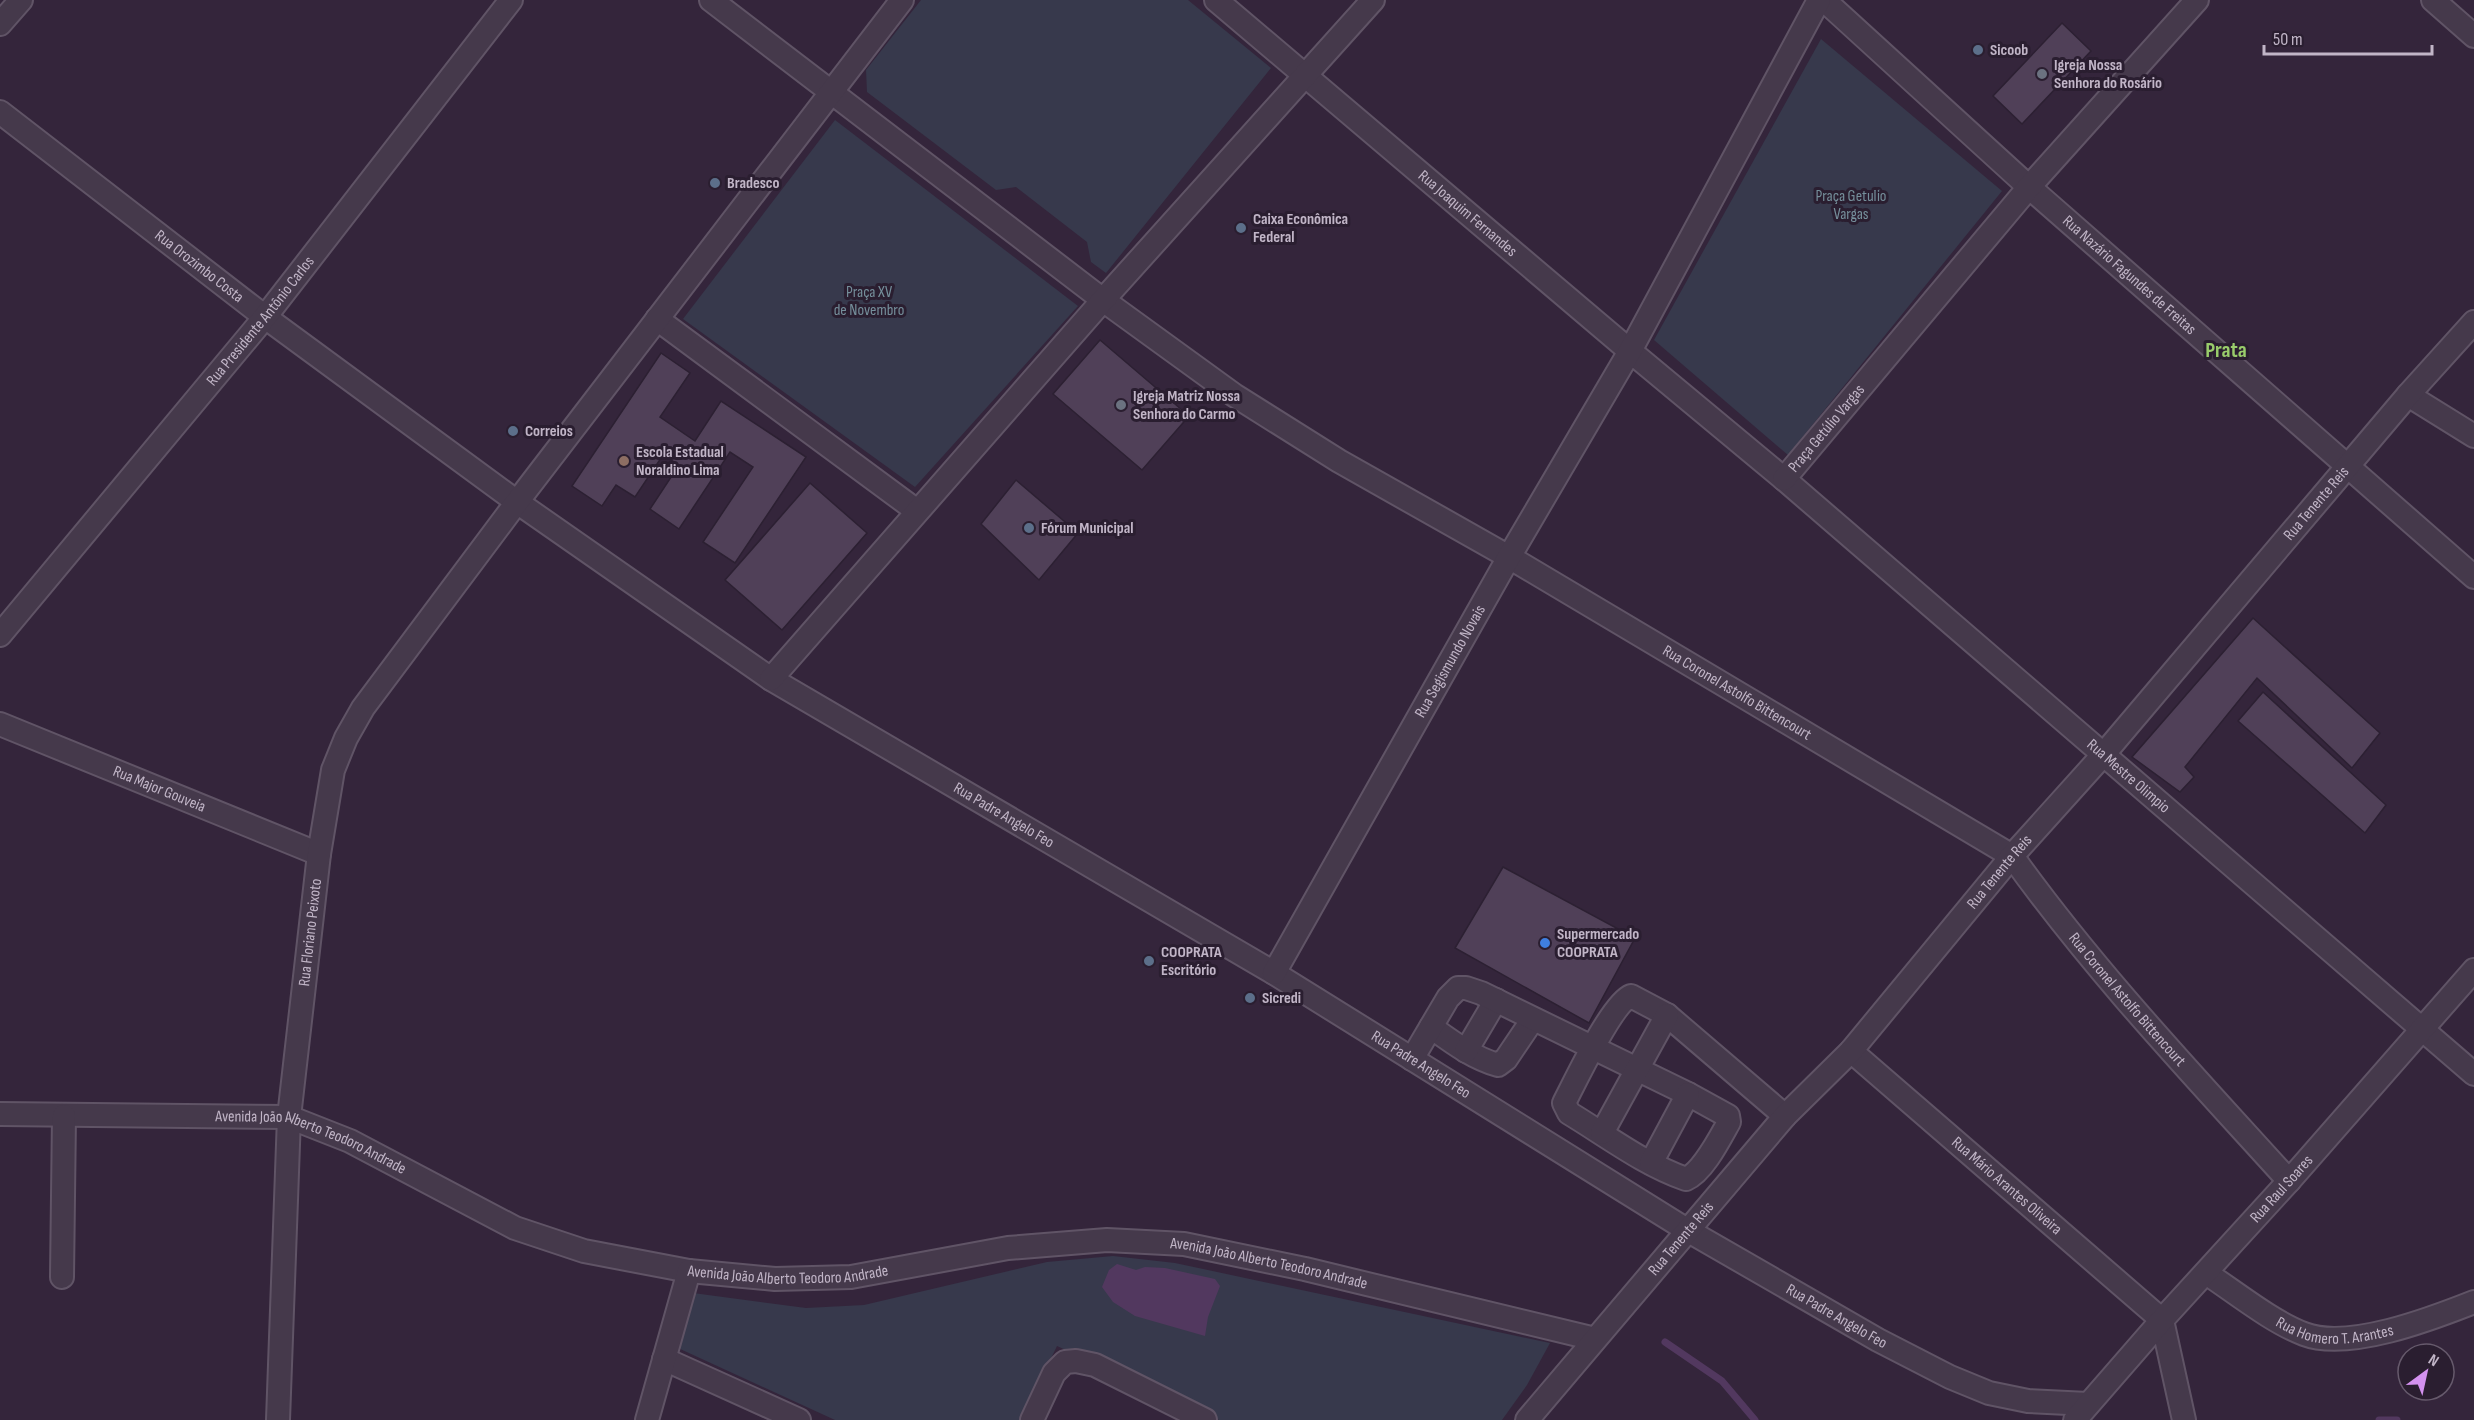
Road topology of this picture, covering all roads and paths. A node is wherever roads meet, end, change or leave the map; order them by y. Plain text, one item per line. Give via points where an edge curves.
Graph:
1 (21, 0) edge
2 (511, 0) edge
3 (711, 0) edge
4 (902, 0) edge
5 (1216, 0) edge
6 (1373, 0) edge
7 (1819, 0) edge
8 (1824, 0) edge
9 (2197, 0) edge
10 (2433, 0) edge
11 (0, 24) edge
12 (2474, 36) edge
13 (1305, 76) junction
14 (831, 92) junction
15 (0, 112) edge
16 (2029, 187) junction
17 (1103, 300) junction
18 (265, 317) junction
19 (657, 319) junction
20 (2474, 322) edge
21 (1630, 351) junction
22 (2408, 395) junction
23 (2474, 436) edge
24 (2350, 467) junction
25 (1784, 479) junction
26 (516, 502) junction
27 (916, 512) junction
28 (1509, 557) junction
29 (2474, 577) edge
30 (0, 635) edge
31 (771, 679) junction
32 (0, 724) edge
33 (2103, 755) junction
34 (319, 854) junction
35 (2012, 856) junction
36 (2474, 969) edge
37 (1274, 974) junction
38 (1496, 1000) junction
39 (1667, 1015) junction
40 (1533, 1019) junction
41 (1431, 1027) junction
42 (2422, 1030) junction
43 (1593, 1048) junction
44 (1466, 1051) junction
45 (1851, 1051) junction
46 (1412, 1059) junction
47 (1636, 1069) junction
48 (2474, 1074) edge
49 (1688, 1094) junction
50 (1564, 1103) junction
51 (0, 1114) edge
52 (64, 1116) junction
53 (1785, 1116) junction
54 (289, 1117) junction
55 (1602, 1133) junction
56 (1542, 1140) junction
57 (1651, 1163) junction
58 (2289, 1181) junction
59 (1687, 1230) junction
60 (689, 1271) junction
61 (2206, 1273) junction
62 (62, 1278) dead end
63 (2474, 1302) edge
64 (2162, 1320) junction
65 (1595, 1339) junction
66 (664, 1359) junction
67 (2081, 1412) edge
68 (278, 1420) edge
69 (647, 1420) edge
70 (799, 1420) edge
71 (1032, 1420) edge
72 (1205, 1420) edge
73 (1527, 1420) edge
74 (2184, 1420) edge

1 - 11 street
2 - 18 street, Rua Presidente Antônio Carlos
3 - 14 street
4 - 14 street
5 - 13 street
6 - 13 street
7 - 21 street
8 - 16 street
9 - 16 street, Praça Getúlio Vargas
10 - 12 street
13 - 17 street
13 - 21 street, Rua Joaquim Fernandes
14 - 17 street
14 - 19 street
15 - 18 street, Rua Orozimbo Costa
16 - 24 street, Rua Nazário Fagundes de Freitas
16 - 25 street, Praça Getúlio Vargas
17 - 27 street
17 - 28 street, Rua Coronel Astolfo Bittencourt via 1234,395 1339,462
18 - 26 street, Rua Orozimbo Costa
18 - 30 street, Rua Presidente Antônio Carlos
19 - 26 street
19 - 27 street
20 - 22 street, Rua Tenente Reis
21 - 25 street, Praça Getúlio Vargas
21 - 28 street, Rua Segismundo Novais
22 - 23 street
22 - 24 street, Rua Tenente Reis
24 - 29 street, Rua Nazário Fagundes de Freitas
24 - 33 street, Rua Tenente Reis
25 - 33 street, Rua Mestre Olimpio
26 - 31 street
26 - 34 street, Rua Floriano Peixoto via 363,708 346,738 333,771
27 - 31 street
28 - 35 street, Rua Coronel Astolfo Bittencourt
28 - 37 street, Rua Segismundo Novais
31 - 37 street, Rua Padre Angelo Feo
32 - 34 street, Rua Major Gouveia
33 - 35 street, Rua Tenente Reis
33 - 42 street, Rua Mestre Olimpio
34 - 54 street, Rua Floriano Peixoto
35 - 45 street, Rua Tenente Reis
35 - 58 street, Rua Coronel Astolfo Bittencourt via 2050,909
36 - 42 street, Rua Raul Soares
37 - 46 street, Rua Padre Angelo Feo
38 - 40 street
38 - 41 street via 1458,988
38 - 44 street
39 - 43 street via 1639,998 1627,998
39 - 47 street
39 - 53 street
40 - 43 street
40 - 44 street via 1498,1065
41 - 44 street
41 - 46 street
42 - 48 street, Rua Mestre Olimpio
42 - 58 street, Rua Raul Soares
43 - 47 street
43 - 50 street
45 - 53 street, Rua Tenente Reis
45 - 64 street, Rua Mário Arantes Oliveira
46 - 56 street, Rua Padre Angelo Feo
47 - 49 street
47 - 55 street
49 - 57 street
49 - 57 street via 1722,1112 1730,1122 1693,1176 1686,1179
50 - 55 street via 1569,1113
50 - 56 street
51 - 52 street, Avenida João Alberto Teodoro Andrade
52 - 54 street, Avenida João Alberto Teodoro Andrade
52 - 62 street
53 - 59 street, Rua Tenente Reis
54 - 60 street, Avenida João Alberto Teodoro Andrade via 350,1141 515,1228 584,1251
54 - 68 street, Rua Floriano Peixoto
55 - 57 street
56 - 59 street, Rua Padre Angelo Feo
58 - 61 street, Rua Raul Soares
59 - 65 street, Rua Tenente Reis
59 - 67 street, Rua Padre Angelo Feo via 1950,1377 1989,1393
60 - 65 street, Avenida João Alberto Teodoro Andrade via 775,1279 851,1277 1008,1248 1107,1240 1184,1244
60 - 66 street
61 - 63 street, Rua Homero T. Arantes via 2283,1323 2323,1339 2359,1338
61 - 64 street, Rua Raul Soares
64 - 67 street, Rua Raul Soares
64 - 74 street
65 - 73 street, Rua Tenente Reis
66 - 69 street
66 - 70 street
71 - 72 street via 1054,1373 1065,1362 1076,1360 1095,1365

